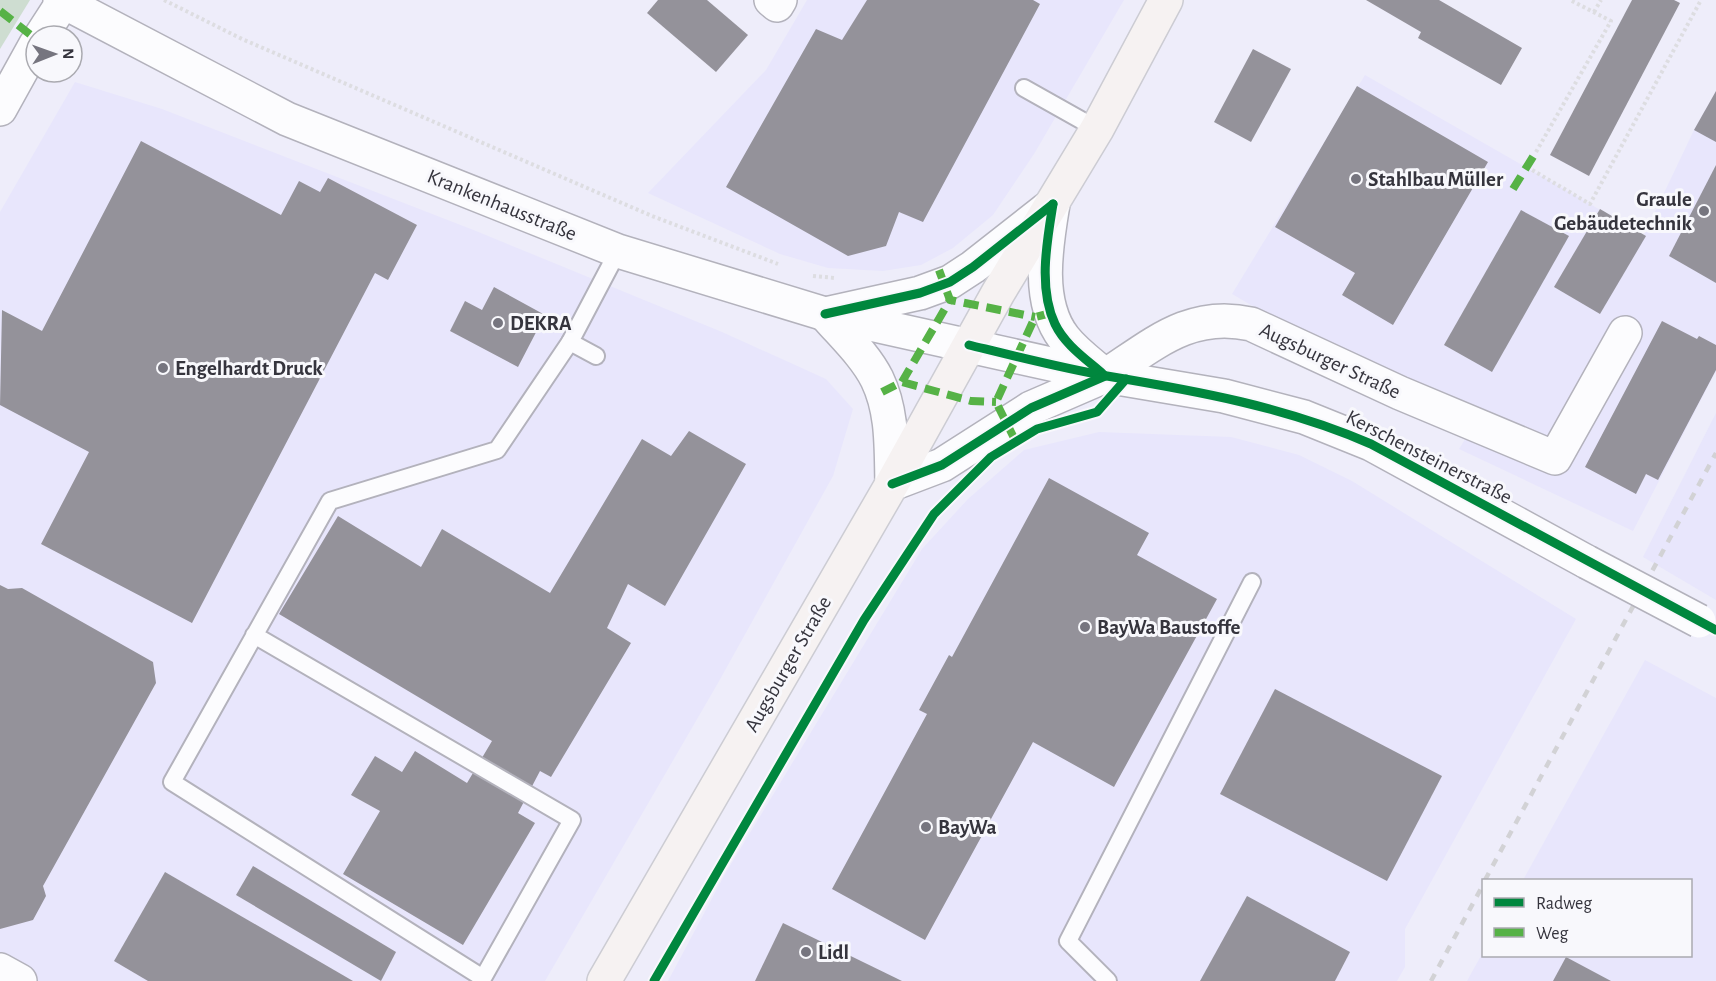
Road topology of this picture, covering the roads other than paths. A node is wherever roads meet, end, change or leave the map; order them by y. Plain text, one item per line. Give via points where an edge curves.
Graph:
1 (1166, 0) edge
2 (62, 1) edge
3 (48, 24) edge
4 (24, 66) edge
5 (1024, 88) dead end
6 (0, 109) edge
7 (1097, 129) junction
8 (1053, 204) junction
9 (618, 251) junction
10 (825, 314) junction
11 (1625, 333) dead end
12 (570, 342) junction
13 (969, 345) junction
14 (596, 356) dead end
15 (1105, 376) junction
16 (892, 484) junction
17 (1252, 582) dead end
18 (1708, 626) edge
19 (254, 635) junction
20 (0, 970) edge
21 (20, 981) edge
22 (604, 981) edge
23 (1108, 981) edge

1 - 7 main road, Augsburger Straße
2 - 3 street
2 - 9 street, Krankenhausstraße via 287,119
4 - 6 street
5 - 7 lane
7 - 8 main road, Augsburger Straße
8 - 10 street via 950,282 920,293
8 - 13 main road, Augsburger Straße
8 - 15 street via 1046,271 1051,313 1064,338
9 - 10 street, Krankenhausstraße
9 - 12 lane
10 - 13 street, Krankenhausstraße
10 - 16 street via 865,362 882,392 891,440
11 - 15 street, Augsburger Straße via 1555,458 1400,393 1251,324 1234,320 1214,320 1177,329
12 - 14 lane
12 - 19 lane via 497,450 330,501
13 - 15 street
13 - 16 main road, Augsburger Straße
15 - 16 street via 1031,408 942,465
15 - 18 street, Kerschensteinerstraße, bridge via 1224,396 1340,430
16 - 22 main road, Augsburger Straße
17 - 23 lane via 1068,941
19 - 19 lane via 172,782 483,978 572,820
20 - 21 street

